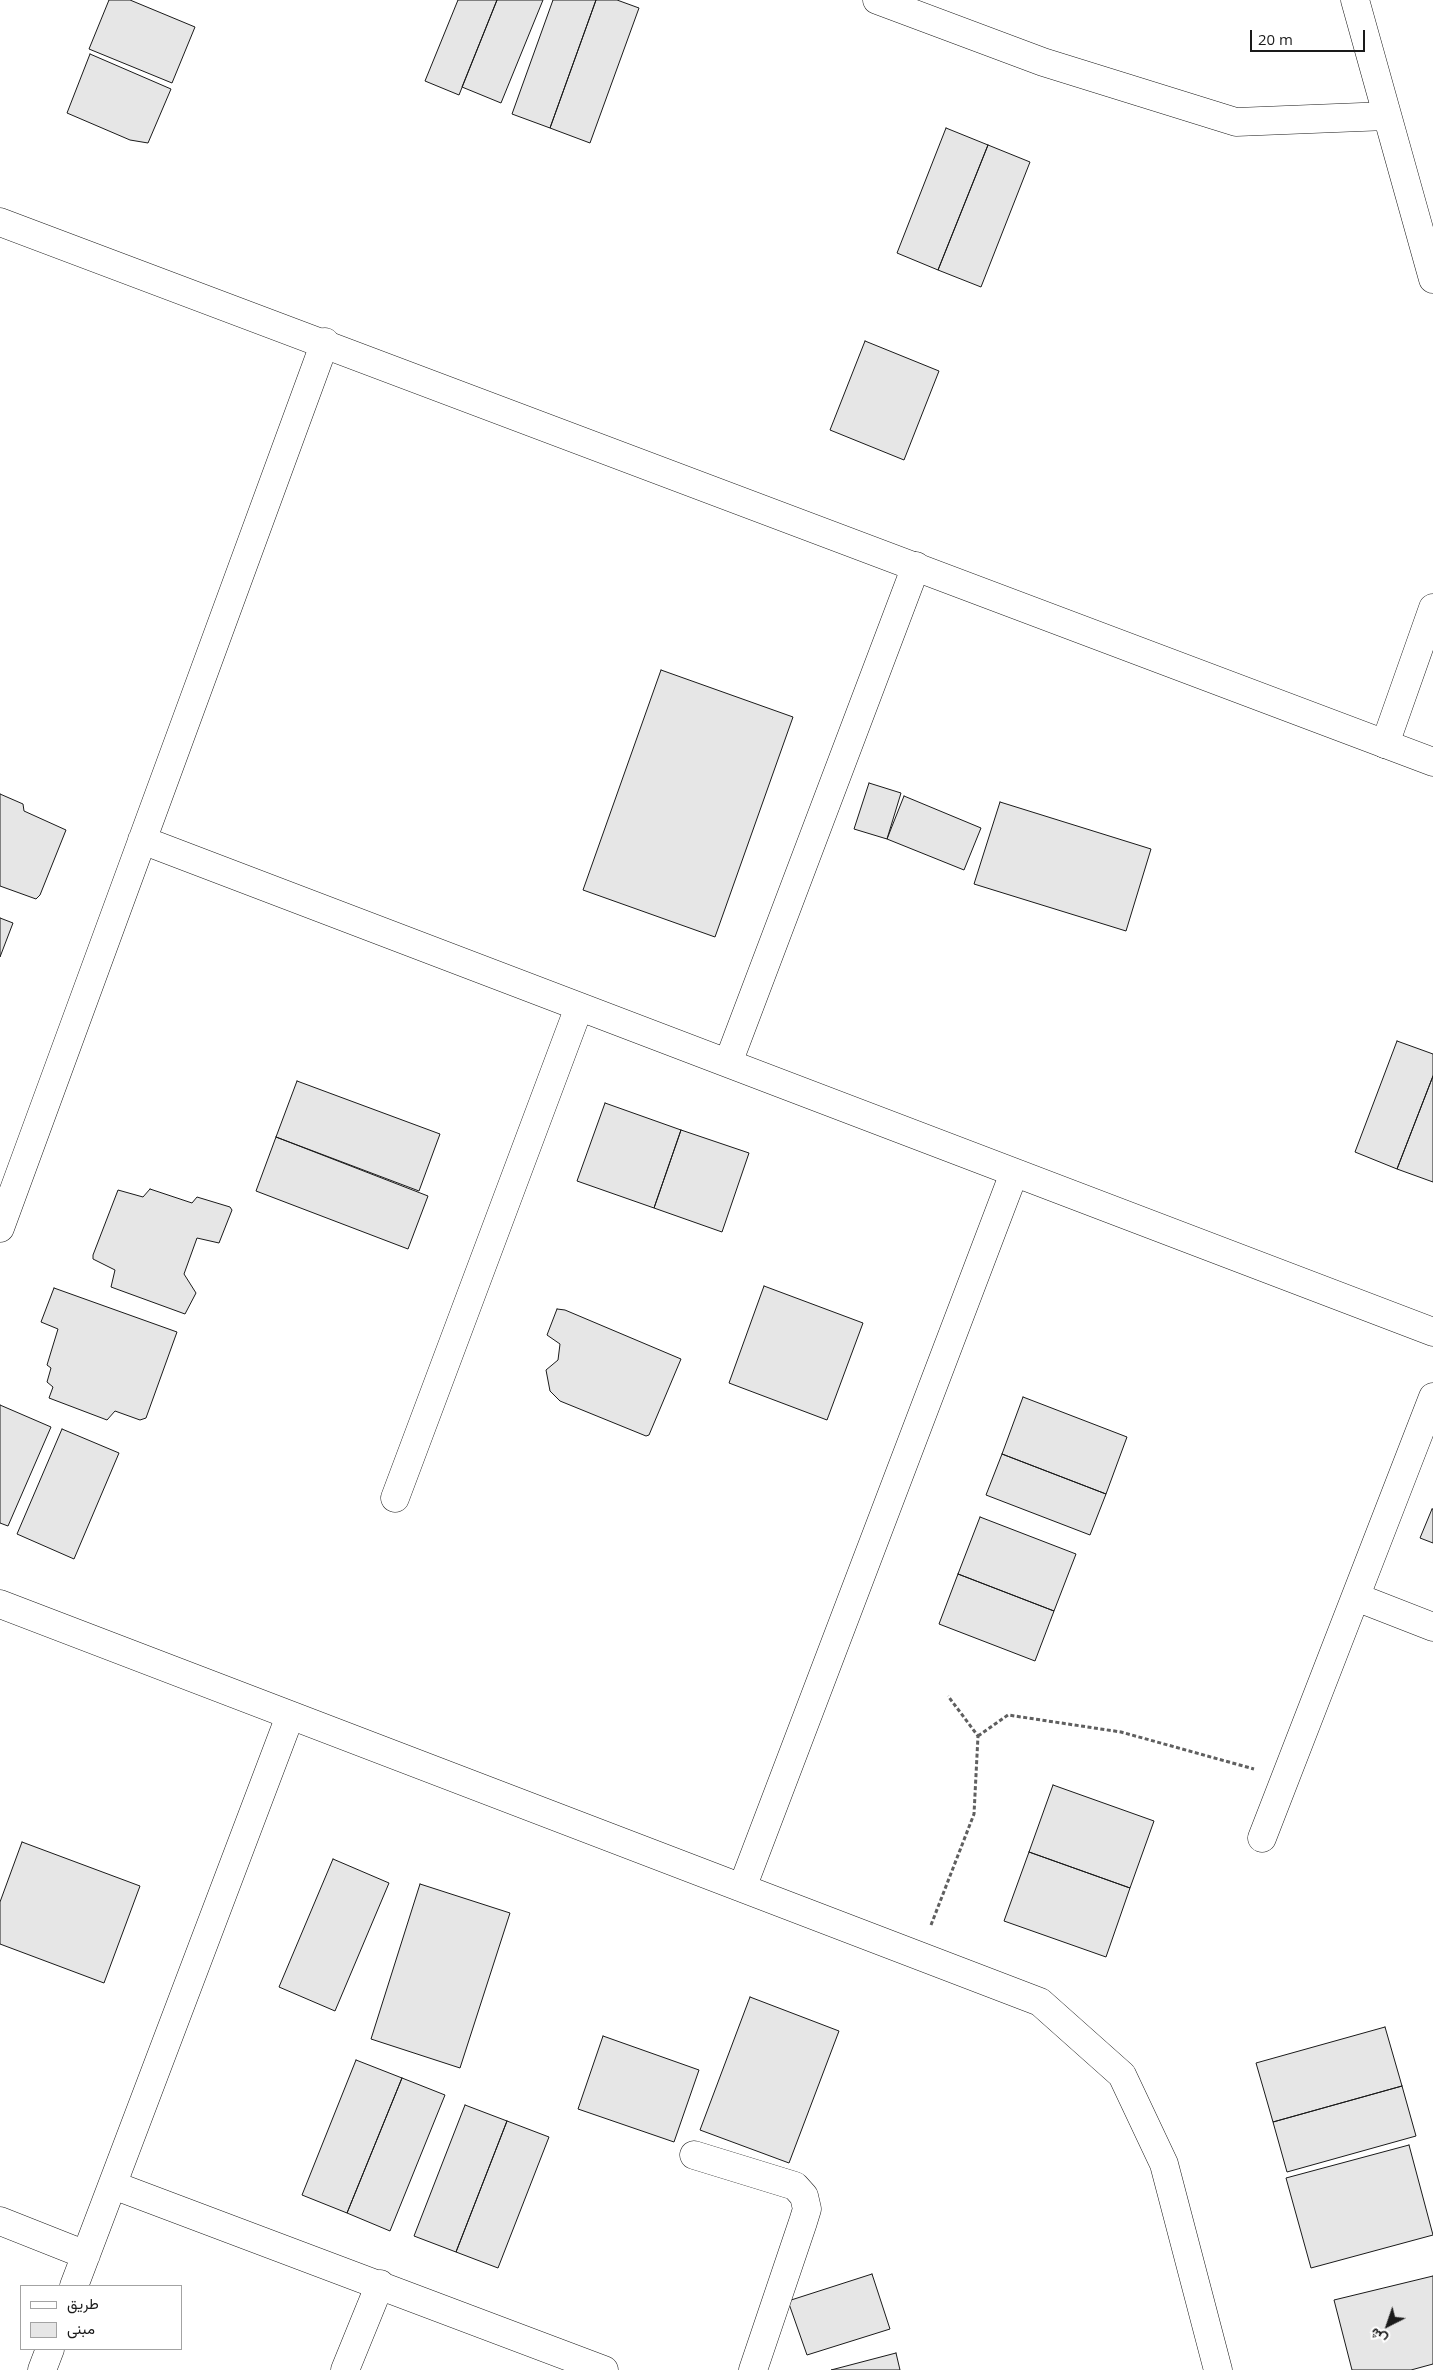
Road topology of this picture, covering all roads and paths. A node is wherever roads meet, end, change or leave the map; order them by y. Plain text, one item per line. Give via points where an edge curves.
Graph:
1 (876, 0) edge
2 (1355, 0) edge
3 (1387, 116) junction
4 (0, 222) edge
5 (1433, 279) edge
6 (325, 342) junction
7 (916, 566) junction
8 (1433, 608) edge
9 (1385, 744) junction
10 (1433, 762) edge
11 (142, 840) junction
12 (579, 1007) junction
13 (728, 1064) junction
14 (1014, 1173) junction
15 (0, 1228) edge
16 (1433, 1332) edge
17 (1433, 1397) edge
18 (395, 1498) dead end
19 (1356, 1597) junction
20 (0, 1604) edge
21 (1433, 1627) edge
22 (948, 1696) dead end
23 (290, 1716) junction
24 (978, 1736) junction
25 (1286, 1778) junction
26 (1262, 1838) dead end
27 (742, 1888) junction
28 (919, 1956) junction
29 (694, 2155) dead end
30 (112, 2185) junction
31 (0, 2221) edge
32 (86, 2255) junction
33 (380, 2284) junction
34 (74, 2285) edge
35 (50, 2350) edge
36 (42, 2370) edge
37 (345, 2370) edge
38 (604, 2370) edge
39 (753, 2370) edge
40 (1218, 2370) edge

1 - 3 street via 1043,62 1236,122
2 - 3 street
3 - 5 street
4 - 6 street
6 - 7 street
6 - 11 street
7 - 9 street
7 - 13 street
8 - 9 street
9 - 10 street
11 - 12 street
11 - 15 street
12 - 13 street
12 - 18 street
13 - 14 street
14 - 16 street
14 - 27 street
17 - 19 street
19 - 21 street
19 - 25 street
20 - 23 street
22 - 24 path
23 - 27 street
23 - 30 street
24 - 25 path via 1008,1715 1121,1732
24 - 28 path via 974,1814
25 - 26 street
27 - 28 street
28 - 40 street via 1040,2002 1122,2075 1164,2164
29 - 39 street via 795,2186 804,2196 807,2208 803,2222
30 - 32 street
30 - 33 street
31 - 32 street
32 - 34 street
33 - 37 street
33 - 38 street
35 - 36 street

